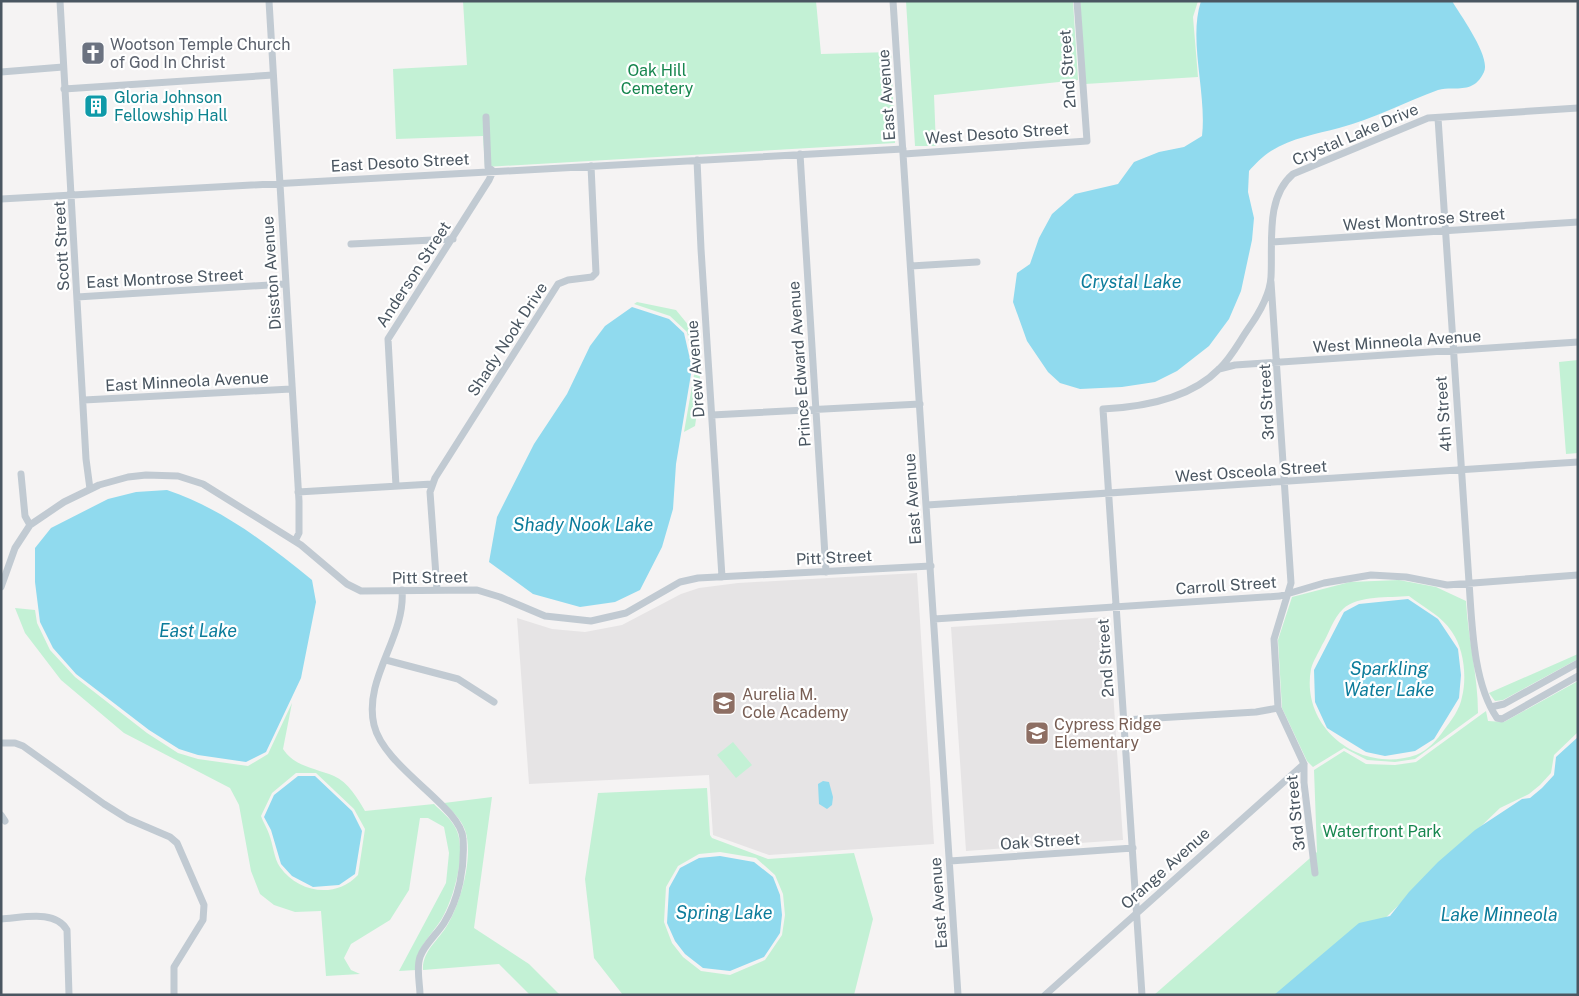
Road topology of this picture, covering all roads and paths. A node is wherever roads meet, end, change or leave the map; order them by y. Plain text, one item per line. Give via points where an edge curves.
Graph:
1 (60, 1) edge
2 (269, 1) edge
3 (893, 1) edge
4 (1077, 1) edge
5 (63, 67) junction
6 (1, 72) edge
7 (273, 75) junction
8 (64, 89) junction
9 (1578, 108) edge
10 (486, 117) dead end
11 (1438, 118) junction
12 (1086, 135) joint
13 (903, 151) junction
14 (800, 154) junction
15 (698, 160) junction
16 (591, 166) junction
17 (493, 171) junction
18 (278, 183) junction
19 (72, 195) junction
20 (1, 199) edge
21 (1578, 222) edge
22 (1446, 231) junction
23 (452, 239) junction
24 (1272, 242) junction
25 (351, 244) dead end
26 (978, 262) dead end
27 (911, 266) junction
28 (1271, 280) junction
29 (285, 284) junction
30 (77, 297) junction
31 (1578, 342) edge
32 (1453, 351) junction
33 (1278, 362) junction
34 (1219, 370) junction
35 (291, 389) junction
36 (84, 400) junction
37 (920, 404) junction
38 (816, 409) junction
39 (1103, 409) joint
40 (712, 415) junction
41 (1578, 462) edge
42 (1461, 470) junction
43 (21, 474) dead end
44 (1284, 482) junction
45 (432, 484) junction
46 (396, 486) junction
47 (90, 489) junction
48 (298, 492) junction
49 (1109, 494) junction
50 (927, 505) junction
51 (30, 525) junction
52 (295, 542) junction
53 (930, 566) junction
54 (826, 572) junction
55 (1578, 576) edge
56 (722, 577) junction
57 (1469, 582) junction
58 (1, 587) edge
59 (402, 590) junction
60 (437, 590) junction
61 (1289, 594) junction
62 (1116, 607) junction
63 (934, 619) junction
64 (386, 660) junction
65 (1578, 663) edge
66 (1578, 676) edge
67 (494, 702) dead end
68 (1491, 707) junction
69 (1278, 708) junction
70 (1124, 720) junction
71 (1, 743) edge
72 (1304, 764) junction
73 (1133, 848) junction
74 (950, 862) junction
75 (1315, 873) dead end
76 (1137, 912) junction
77 (1, 919) edge
78 (69, 995) edge
79 (174, 995) edge
80 (420, 995) edge
81 (958, 995) edge
82 (1045, 995) edge
83 (1142, 995) edge

1 - 5 street, Scott Street
2 - 7 street, Disston Avenue
3 - 13 street, East Avenue
4 - 12 street, 2nd Street
5 - 6 street
5 - 8 street, Scott Street
7 - 8 street
7 - 18 street, Disston Avenue
8 - 19 street, Scott Street
9 - 11 street
10 - 17 street via 488,166
11 - 22 street, 4th Street
11 - 24 street, Crystal Lake Drive via 1428,118 1396,130 1294,174 1281,186 1276,199
12 - 13 street, West Desoto Street via 1086,141 1077,142
13 - 14 street, East Desoto Street
13 - 27 street, East Avenue
14 - 15 street, East Desoto Street
14 - 38 street, Prince Edward Avenue
15 - 16 street, East Desoto Street
15 - 40 street, Drew Avenue
16 - 17 street, East Desoto Street
16 - 45 street, Shady Nook Drive via 596,273 592,277 558,284
17 - 18 street, East Desoto Street
17 - 23 street, Anderson Street
18 - 19 street, East Desoto Street
18 - 29 street, Disston Avenue
19 - 20 street, East Desoto Street
19 - 30 street, Scott Street
21 - 22 street, West Montrose Street
22 - 24 street, West Montrose Street
22 - 32 street, 4th Street
23 - 25 street
23 - 46 street, Anderson Street via 388,339
24 - 28 street, Crystal Lake Drive
26 - 27 street
27 - 37 street, East Avenue
28 - 33 street, 3rd Street
28 - 34 street, Crystal Lake Drive via 1256,317
29 - 30 street, East Montrose Street
29 - 35 street, Disston Avenue
30 - 36 street, Scott Street
31 - 32 street, West Minneola Avenue
32 - 33 street, West Minneola Avenue
32 - 42 street, 4th Street
33 - 34 street, West Minneola Avenue via 1235,365
33 - 44 street, 3rd Street
34 - 39 street, Crystal Lake Drive via 1172,397 1138,406
35 - 36 street, East Minneola Avenue
35 - 48 street, Disston Avenue
36 - 47 street, Scott Street
37 - 38 street
37 - 50 street, East Avenue
38 - 40 street
38 - 54 street, Prince Edward Avenue
39 - 49 street, 2nd Street
40 - 56 street, Drew Avenue
41 - 42 street, West Osceola Street
42 - 44 street, West Osceola Street
42 - 57 street, 4th Street
43 - 51 street via 25,516
44 - 49 street, West Osceola Street
44 - 61 street, 3rd Street
45 - 46 street
45 - 60 street
46 - 48 street
47 - 51 street, Pitt Street
47 - 52 street, Pitt Street via 111,481 146,475 191,479 220,493
48 - 52 street, Disston Avenue via 299,526
49 - 50 street, West Osceola Street
49 - 62 street, 2nd Street
50 - 53 street, East Avenue
51 - 58 street, Pitt Street via 15,548
52 - 59 street, Pitt Street via 353,589 371,592
53 - 54 street, Pitt Street
53 - 63 street, East Avenue
54 - 56 street, Pitt Street
55 - 57 street, Carroll Street
56 - 60 street, Pitt Street via 686,580 626,613 591,621 545,616 485,592
57 - 61 street, Carroll Street via 1447,585 1406,577 1371,575 1324,583
57 - 68 street, 4th Street via 1475,646
59 - 60 street, Pitt Street
59 - 64 street via 402,616
61 - 62 street, Carroll Street
61 - 69 street, 3rd Street via 1274,639
62 - 63 street, Carroll Street
62 - 70 street, 2nd Street
63 - 74 street, East Avenue
64 - 67 street via 458,679
64 - 80 street via 374,694 376,731 387,751 453,817 462,833 457,894 445,921 419,959
65 - 68 street via 1504,704
66 - 68 street via 1502,718 1497,718
69 - 70 street
69 - 72 street, 3rd Street
70 - 73 street, 2nd Street
71 - 79 street via 23,746 104,804 128,818 164,832 177,843 204,905 204,912 203,920 174,967
72 - 75 street, 3rd Street
72 - 76 street, Orange Avenue
73 - 74 street, Oak Street
73 - 76 street, 2nd Street
74 - 81 street, East Avenue
76 - 82 street, Orange Avenue
76 - 83 street, 2nd Street
77 - 78 street via 50,917 63,923 67,930

